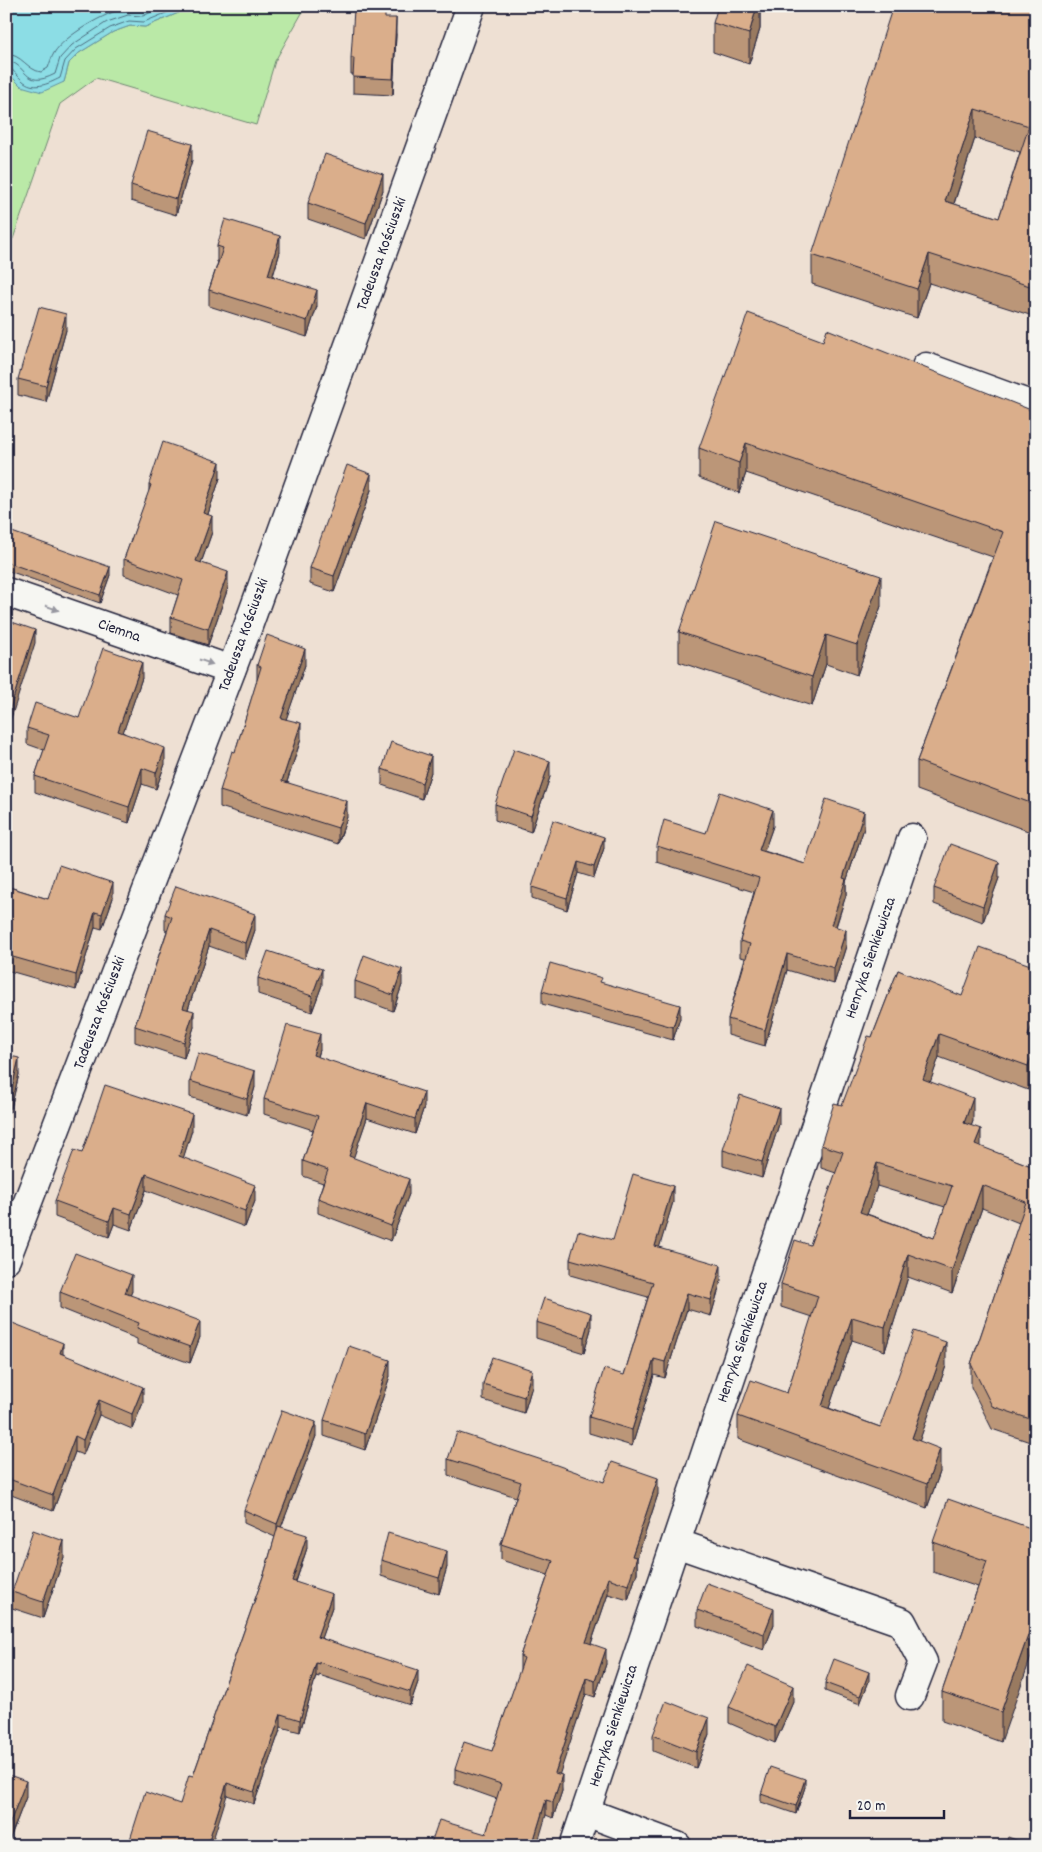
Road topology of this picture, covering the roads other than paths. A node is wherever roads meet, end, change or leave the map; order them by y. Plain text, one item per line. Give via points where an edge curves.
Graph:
1 (471, 6) edge
2 (926, 367) edge
3 (1036, 407) edge
4 (6, 592) edge
5 (231, 670) junction
6 (912, 838) dead end
7 (6, 1259) edge
8 (676, 1543) junction
9 (910, 1696) dead end
10 (586, 1812) junction
11 (574, 1846) edge
12 (677, 1846) edge

1 - 5 street, Tadeusza Kościuszki
2 - 3 street
4 -> 5 street, Ciemna
5 - 7 street, Tadeusza Kościuszki
6 - 8 street, Henryka Sienkiewicza
8 - 9 street via 902,1622 923,1662
8 - 10 street, Henryka Sienkiewicza
10 - 11 street, Henryka Sienkiewicza
10 - 12 street

